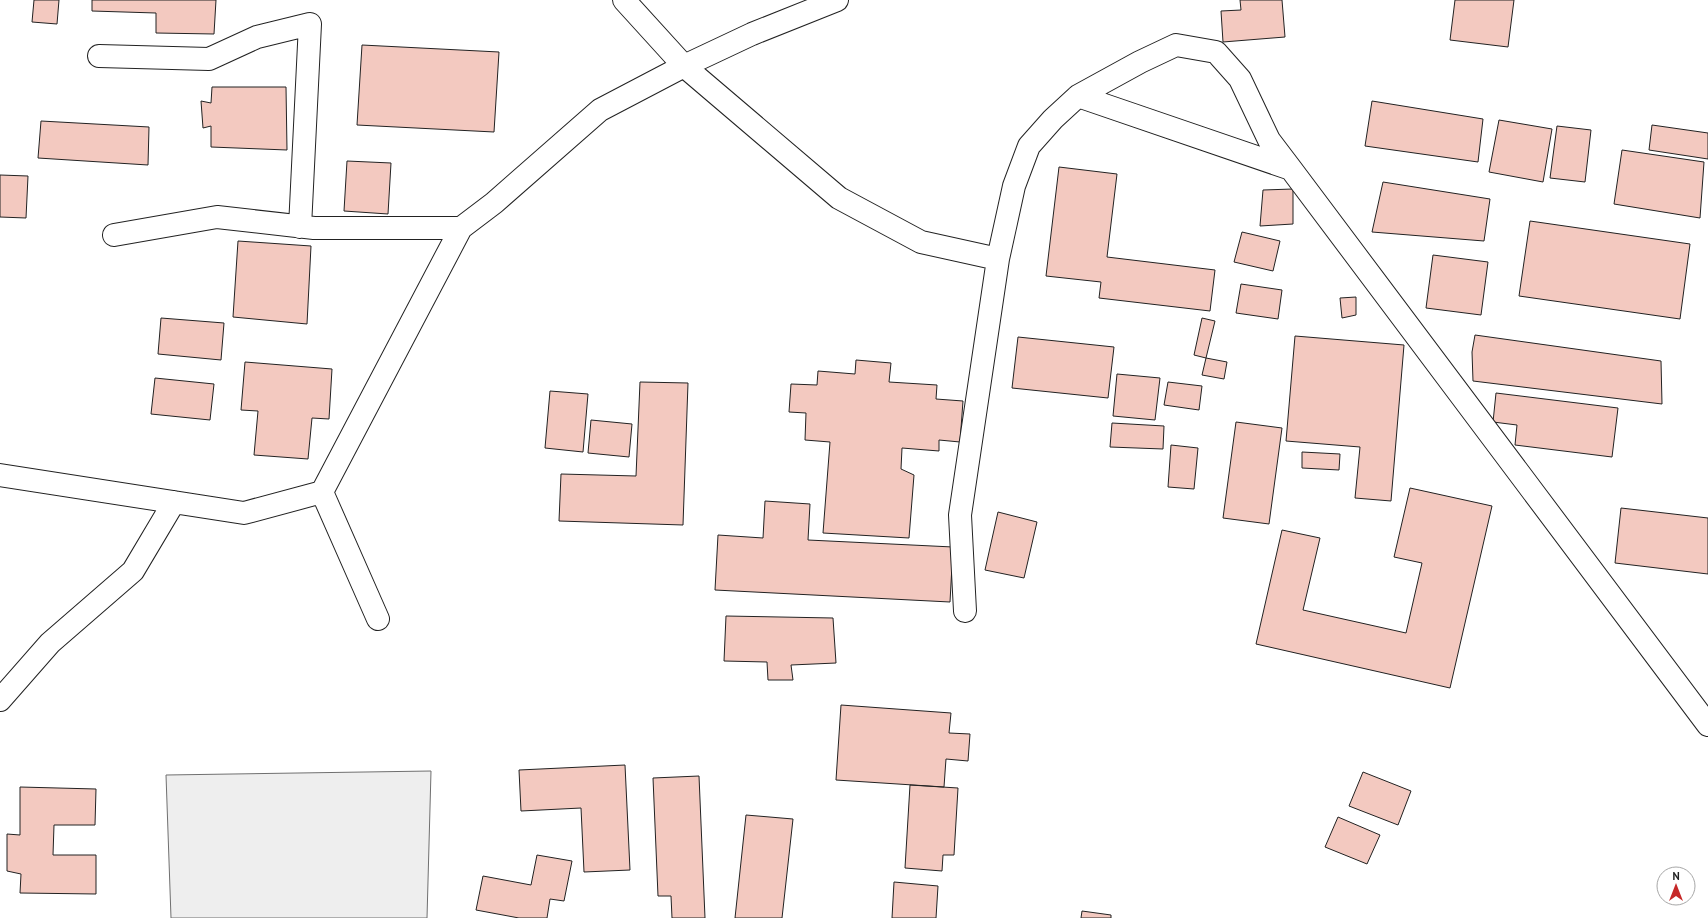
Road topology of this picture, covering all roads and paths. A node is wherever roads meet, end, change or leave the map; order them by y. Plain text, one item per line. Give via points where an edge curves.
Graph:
1 (624, 0) edge
2 (837, 0) edge
3 (98, 56) dead end
4 (684, 66) junction
5 (1078, 96) junction
6 (1292, 169) junction
7 (300, 227) junction
8 (461, 228) junction
9 (114, 235) dead end
10 (998, 259) junction
11 (0, 475) edge
12 (322, 492) junction
13 (174, 502) junction
14 (965, 611) dead end
15 (378, 619) dead end
16 (0, 700) edge
17 (1708, 725) edge

1 - 4 street
2 - 4 street via 752,34
3 - 7 street via 209,59 257,37 310,24
4 - 8 street via 600,110 494,203
4 - 10 street via 840,198 921,242
5 - 6 street
5 - 6 street via 1176,44 1216,52 1240,79 1269,140
5 - 10 street via 1029,146 1014,186
6 - 17 street
7 - 8 street
7 - 9 street via 217,217
8 - 12 street
10 - 14 street via 960,515
11 - 13 street
12 - 13 street via 244,513
12 - 15 street
13 - 16 street via 133,571 50,643

